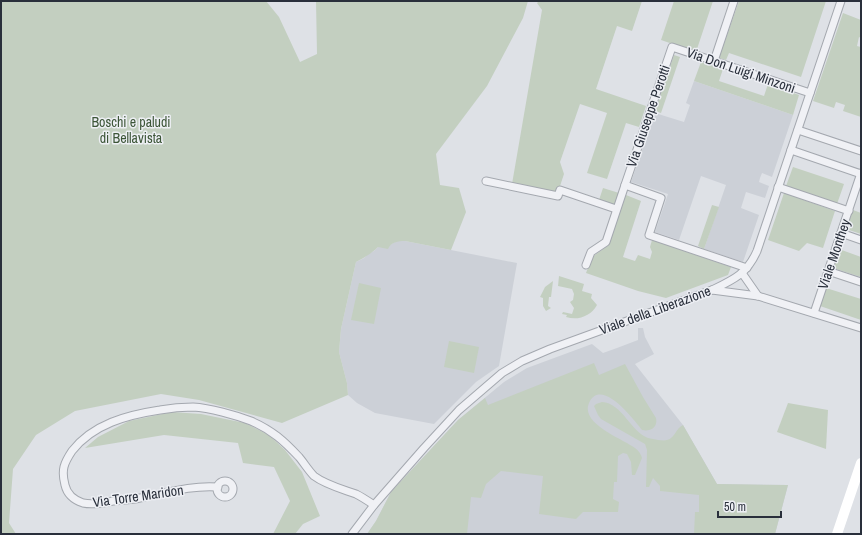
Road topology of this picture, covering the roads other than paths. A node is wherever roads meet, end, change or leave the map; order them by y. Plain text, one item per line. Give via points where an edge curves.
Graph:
1 (734, 1) edge
2 (841, 1) edge
3 (672, 47) joint
4 (714, 61) junction
5 (810, 93) junction
6 (798, 130) junction
7 (791, 150) junction
8 (861, 151) edge
9 (861, 174) edge
10 (486, 181) dead end
11 (625, 185) junction
12 (778, 187) junction
13 (858, 194) edge
14 (616, 209) junction
15 (849, 211) junction
16 (841, 233) junction
17 (861, 240) edge
18 (586, 265) dead end
19 (745, 270) junction
20 (828, 271) junction
21 (861, 282) edge
22 (712, 290) junction
23 (758, 296) junction
24 (814, 313) junction
25 (861, 328) edge
26 (861, 463) edge
27 (858, 483) edge
28 (218, 487) dead end
29 (374, 505) junction
30 (352, 534) edge
31 (837, 534) edge

1 - 4 street
2 - 5 street, Viale della Liberazione
3 - 4 street, Via Don Luigi Minzoni
3 - 11 street, Via Giuseppe Perotti
4 - 5 street, Via Don Luigi Minzoni
5 - 6 street, Viale della Liberazione
6 - 7 street, Viale della Liberazione
6 - 8 street
7 - 9 street
7 - 12 street, Viale della Liberazione
9 - 13 street, Viale Monthey
10 - 14 street via 558,196 560,190
11 - 14 street, Via Giuseppe Perotti
11 - 19 street, Via Giuseppe Perotti via 662,198 649,235
12 - 15 street
12 - 19 street, Viale della Liberazione via 757,251
13 - 15 street, Viale Monthey
14 - 18 street, Via Giuseppe Perotti via 606,242 590,252
15 - 16 street, Viale Monthey
16 - 17 street
16 - 20 street, Viale Monthey
19 - 22 street, Viale della Liberazione via 736,278
19 - 23 street
20 - 21 street
20 - 24 street, Viale Monthey
22 - 23 street
22 - 29 street, Viale della Liberazione via 550,349 502,373 460,410
23 - 24 street
24 - 25 street
26 - 27 street
27 - 31 street
28 - 29 street, Via Torre Maridon via 172,491 119,501 83,503 72,498 62,475 65,461 77,445 94,431 121,418 139,413 193,407 251,421 275,433 314,476 358,495
29 - 30 street, Viale della Liberazione

